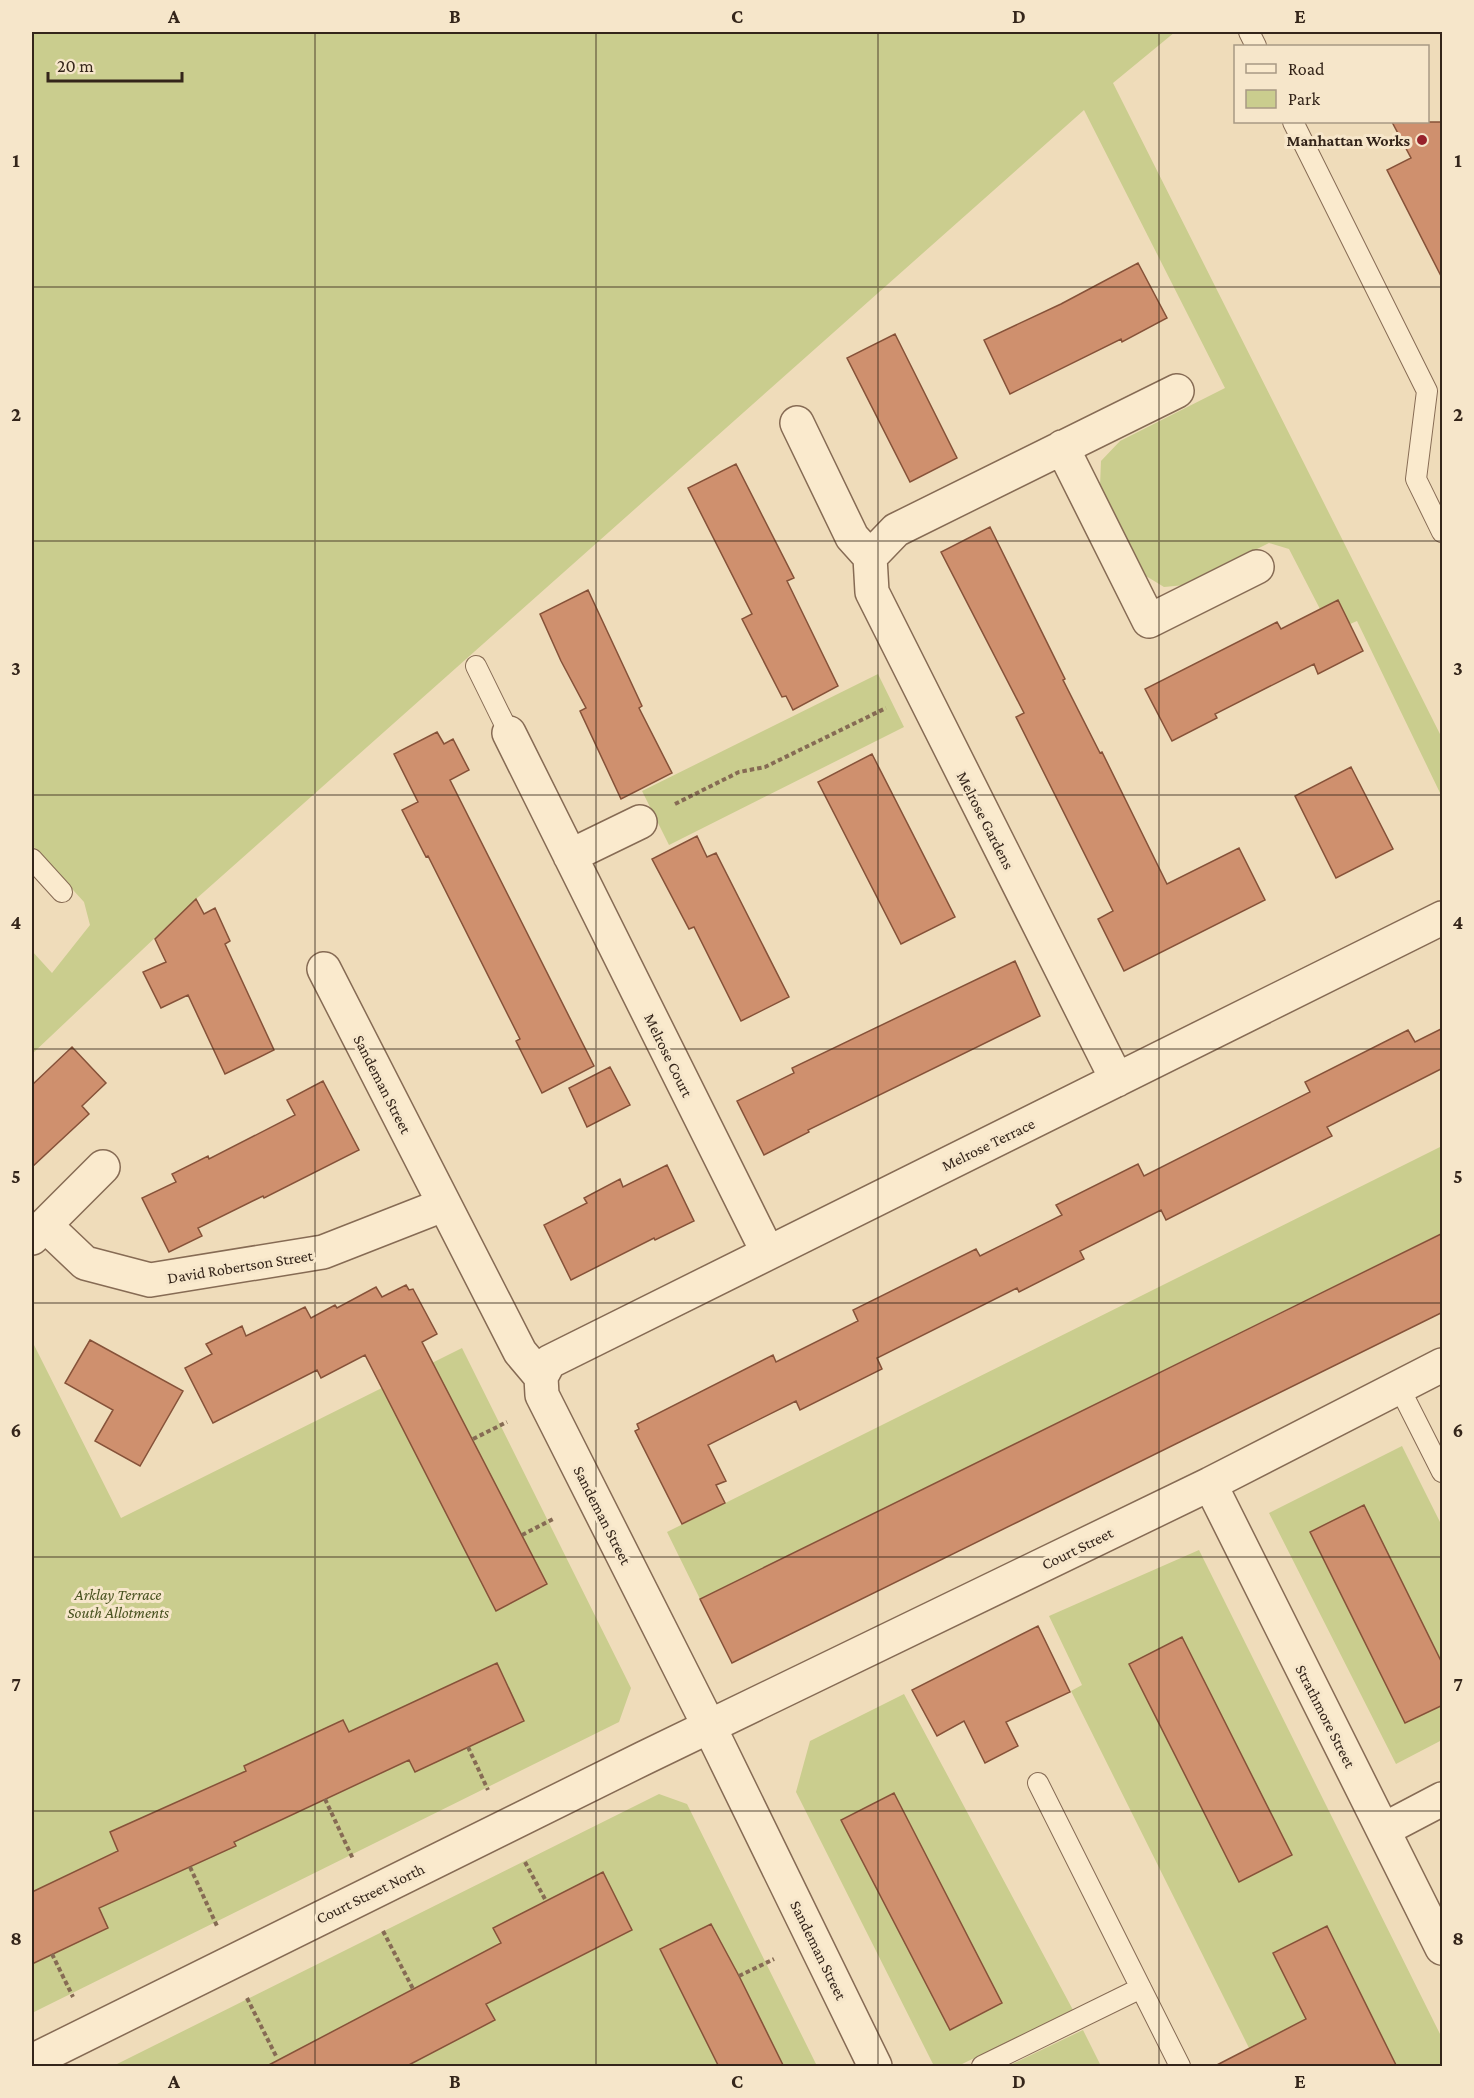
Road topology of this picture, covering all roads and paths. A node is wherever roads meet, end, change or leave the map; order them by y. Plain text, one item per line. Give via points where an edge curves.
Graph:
1 (1293, 123) edge
2 (1177, 391) dead end
3 (797, 423) dead end
4 (1062, 447) junction
5 (1443, 532) edge
6 (870, 557) junction
7 (1257, 567) dead end
8 (476, 666) dead end
9 (921, 691) junction
10 (509, 734) joint
11 (640, 822) joint
12 (570, 856) junction
13 (32, 860) edge
14 (62, 892) dead end
15 (1443, 918) edge
16 (324, 969) dead end
17 (1117, 1080) junction
18 (103, 1167) dead end
19 (443, 1205) junction
20 (38, 1231) edge
21 (768, 1253) junction
22 (1443, 1365) edge
23 (542, 1377) junction
24 (1399, 1387) junction
25 (507, 1422) dead end
26 (472, 1439) dead end
27 (1443, 1472) edge
28 (1210, 1484) junction
29 (555, 1518) dead end
30 (522, 1535) dead end
31 (709, 1726) junction
32 (468, 1747) dead end
33 (1038, 1783) dead end
34 (491, 1797) dead end
35 (325, 1799) dead end
36 (1443, 1799) edge
37 (1383, 1830) junction
38 (521, 1853) dead end
39 (354, 1862) dead end
40 (190, 1867) dead end
41 (546, 1901) dead end
42 (379, 1924) dead end
43 (219, 1929) dead end
44 (1443, 1948) edge
45 (52, 1954) dead end
46 (774, 1959) dead end
47 (739, 1976) dead end
48 (1141, 1988) junction
49 (413, 1989) dead end
50 (244, 1992) dead end
51 (75, 2002) dead end
52 (276, 2056) dead end
53 (32, 2061) edge
54 (875, 2067) edge
55 (982, 2067) edge
56 (1180, 2067) edge

1 - 5 lane via 1427,391 1416,479
2 - 4 street
3 - 6 street via 852,537
4 - 6 street via 896,530
4 - 7 street via 1149,621
6 - 9 street, Melrose Gardens via 872,592
8 - 10 lane
9 - 11 path via 765,767 739,772
9 - 17 street, Melrose Gardens
10 - 12 street, Melrose Court
11 - 12 street
12 - 21 street, Melrose Court
13 - 14 lane
15 - 17 street, Melrose Terrace
16 - 19 street, Sandeman Street
17 - 21 street, Melrose Terrace
18 - 20 street, David Robertson Street
19 - 20 street, David Robertson Street via 323,1252 150,1280 85,1263
19 - 23 street, Sandeman Street via 520,1352
21 - 23 street, Melrose Terrace via 549,1362
22 - 24 street, Court Street
23 - 31 street, Sandeman Street via 542,1395
24 - 27 lane
24 - 28 street, Court Street
25 - 26 path
28 - 31 street, Court Street
28 - 37 street, Strathmore Street
29 - 30 path
31 - 53 street, Court Street North
31 - 54 street, Sandeman Street
32 - 34 path
33 - 48 lane
35 - 39 path
36 - 37 street
37 - 44 street, Strathmore Street
38 - 41 path
40 - 43 path
42 - 49 path
45 - 51 path
46 - 47 path
48 - 55 lane
48 - 56 lane
50 - 52 path

